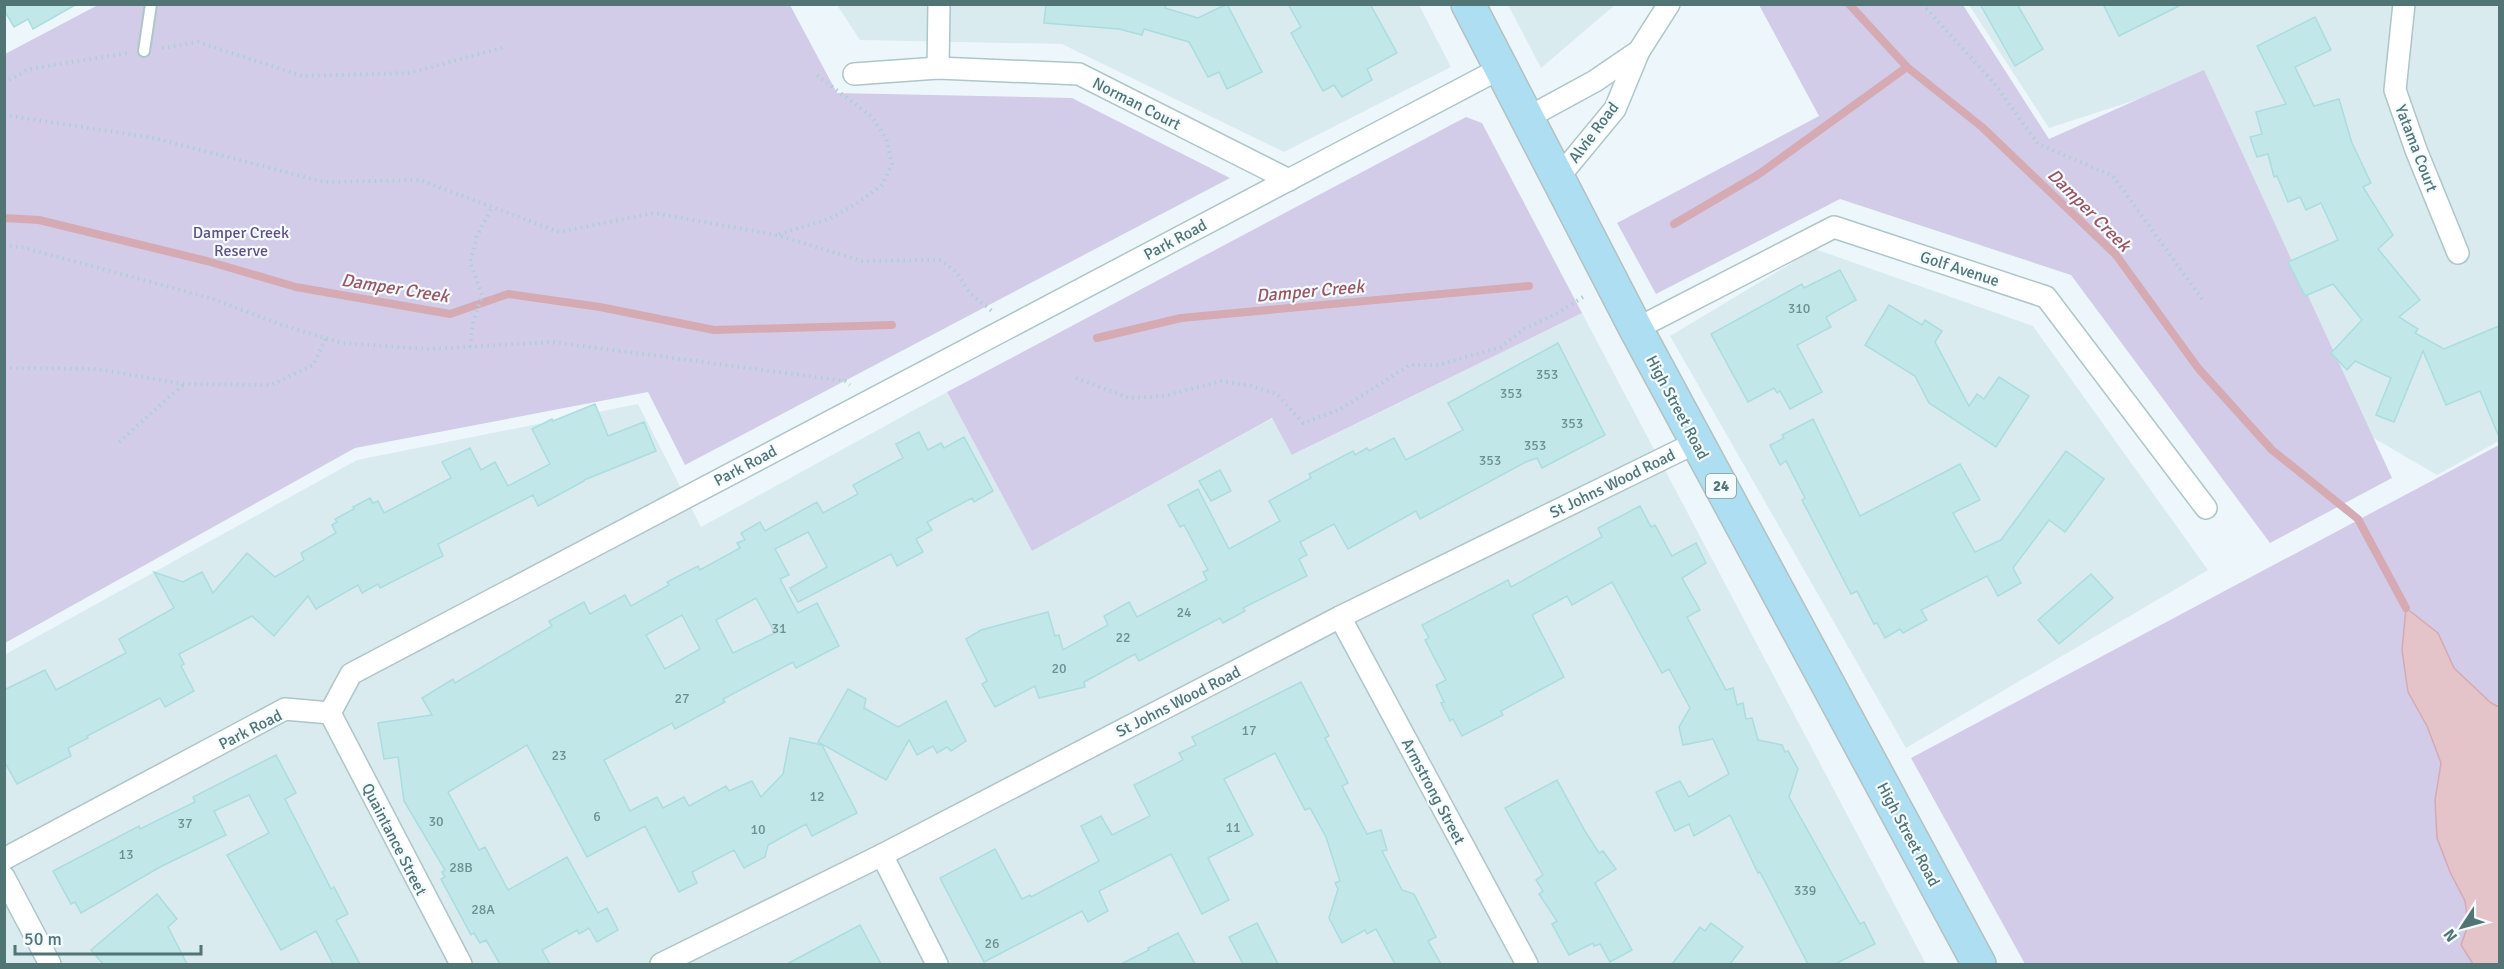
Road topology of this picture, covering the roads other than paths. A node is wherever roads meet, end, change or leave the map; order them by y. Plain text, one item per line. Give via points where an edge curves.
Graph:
1 (151, 4) edge
2 (939, 4) edge
3 (1468, 4) edge
4 (1681, 4) edge
5 (2404, 4) edge
6 (1666, 11) edge
7 (144, 51) road end
8 (1639, 51) junction
9 (938, 68) junction
10 (1501, 68) junction
11 (854, 74) dead end
12 (1527, 118) junction
13 (1558, 177) junction
14 (1289, 180) junction
15 (2458, 253) dead end
16 (1636, 329) junction
17 (1697, 442) junction
18 (2206, 508) dead end
19 (1340, 617) junction
20 (330, 713) junction
21 (882, 855) junction
22 (4, 859) edge
23 (4, 878) edge
24 (50, 964) edge
25 (461, 964) edge
26 (661, 964) edge
27 (937, 964) edge
28 (1527, 964) edge
29 (1979, 964) edge

1 - 7 lane
2 - 9 street
3 - 10 main road, High Street Road / 24
4 - 6 street, Alvie Road
5 - 15 street, Yatama Court via 2394,90
6 - 8 street, Alvie Road
8 - 12 street, Alvie Road via 1595,81
8 - 13 street, Alvie Road via 1615,109
9 - 11 street, Norman Court
9 - 14 street, Norman Court via 1079,74
10 - 12 main road, High Street Road / 24
10 - 14 street, Park Road
12 - 13 main road, High Street Road / 24
13 - 16 main road, High Street Road / 24
14 - 20 street, Park Road via 351,674
16 - 17 main road, High Street Road / 24
16 - 18 street, Golf Avenue via 1834,226 2046,297
17 - 19 street, St Johns Wood Road
17 - 29 main road, High Street Road / 24
19 - 21 street, St Johns Wood Road
19 - 28 street, Armstrong Street
20 - 22 street, Park Road via 285,709
20 - 25 street, Quaintance Street
21 - 26 street, St Johns Wood Road
21 - 27 street
23 - 24 street

